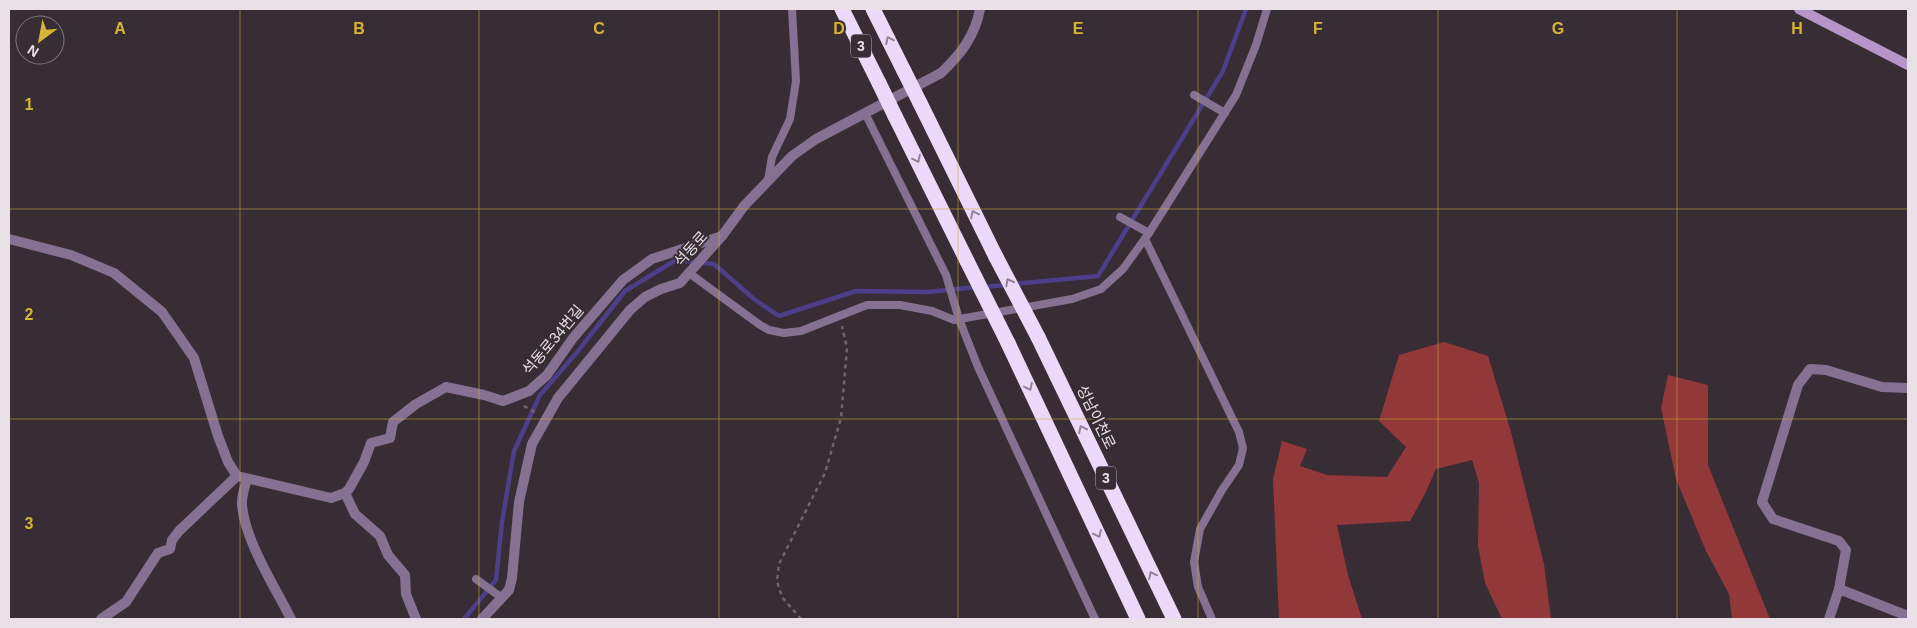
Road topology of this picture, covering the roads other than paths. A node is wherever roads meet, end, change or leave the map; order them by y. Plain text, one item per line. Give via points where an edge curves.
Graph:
1 (792, 9) edge
2 (842, 9) edge
3 (874, 9) edge
4 (980, 9) edge
5 (1267, 9) edge
6 (1799, 9) edge
7 (1908, 65) edge
8 (1196, 96) dead end
9 (1222, 111) junction
10 (865, 112) junction
11 (768, 180) junction
12 (1123, 218) dead end
13 (1145, 234) junction
14 (722, 236) junction
15 (9, 239) edge
16 (690, 272) junction
17 (959, 319) junction
18 (1908, 388) edge
19 (242, 478) junction
20 (345, 493) junction
21 (479, 582) dead end
22 (1839, 589) junction
23 (498, 596) junction
24 (1908, 616) edge
25 (100, 619) edge
26 (290, 619) edge
27 (416, 619) edge
28 (482, 619) edge
29 (1095, 619) edge
30 (1138, 619) edge
31 (1174, 619) edge
32 (1212, 619) edge
33 (1829, 619) edge

1 - 11 lane via 796,81 790,119 772,157
2 -> 30 highway, 3, bridge via 1008,343
31 -> 3 highway, 성남이천로 / 3, bridge
4 - 10 street, 석동로 via 969,42 956,58 940,72
5 - 9 lane via 1236,95
6 - 7 street
8 - 9 lane
9 - 13 lane
10 - 11 street, 석동로 via 800,150
10 - 17 lane via 946,275
11 - 14 street, 석동로
12 - 13 lane
13 - 17 lane via 1123,269 1101,289 1072,298
13 - 32 lane via 1239,432 1243,448 1239,464 1200,529 1194,562 1198,587
14 - 16 street, 석동로
14 - 20 street, 석동로34번길 via 652,259 623,280 573,338 547,375 529,391 503,401 446,387 416,404 393,422 390,438 371,443 364,462
15 - 19 street via 71,254 114,272 162,312 194,358 228,462
16 - 17 lane via 769,330 784,333 801,331 867,305 900,305
16 - 23 street, 석동로 via 680,284 645,297 630,310 558,398 546,418 532,444 526,467 509,590
17 - 29 lane via 978,367
18 - 22 street via 1882,388 1826,370 1810,369 1798,385 1762,502 1774,519 1839,541 1846,550
19 - 20 street via 330,498
19 - 25 street via 179,531 170,549 158,553 126,602
19 - 26 street via 246,524
20 - 27 street via 355,514 380,536 388,556 405,575 406,594
21 - 23 lane
22 - 24 street
22 - 33 street
23 - 28 street, 석동로

